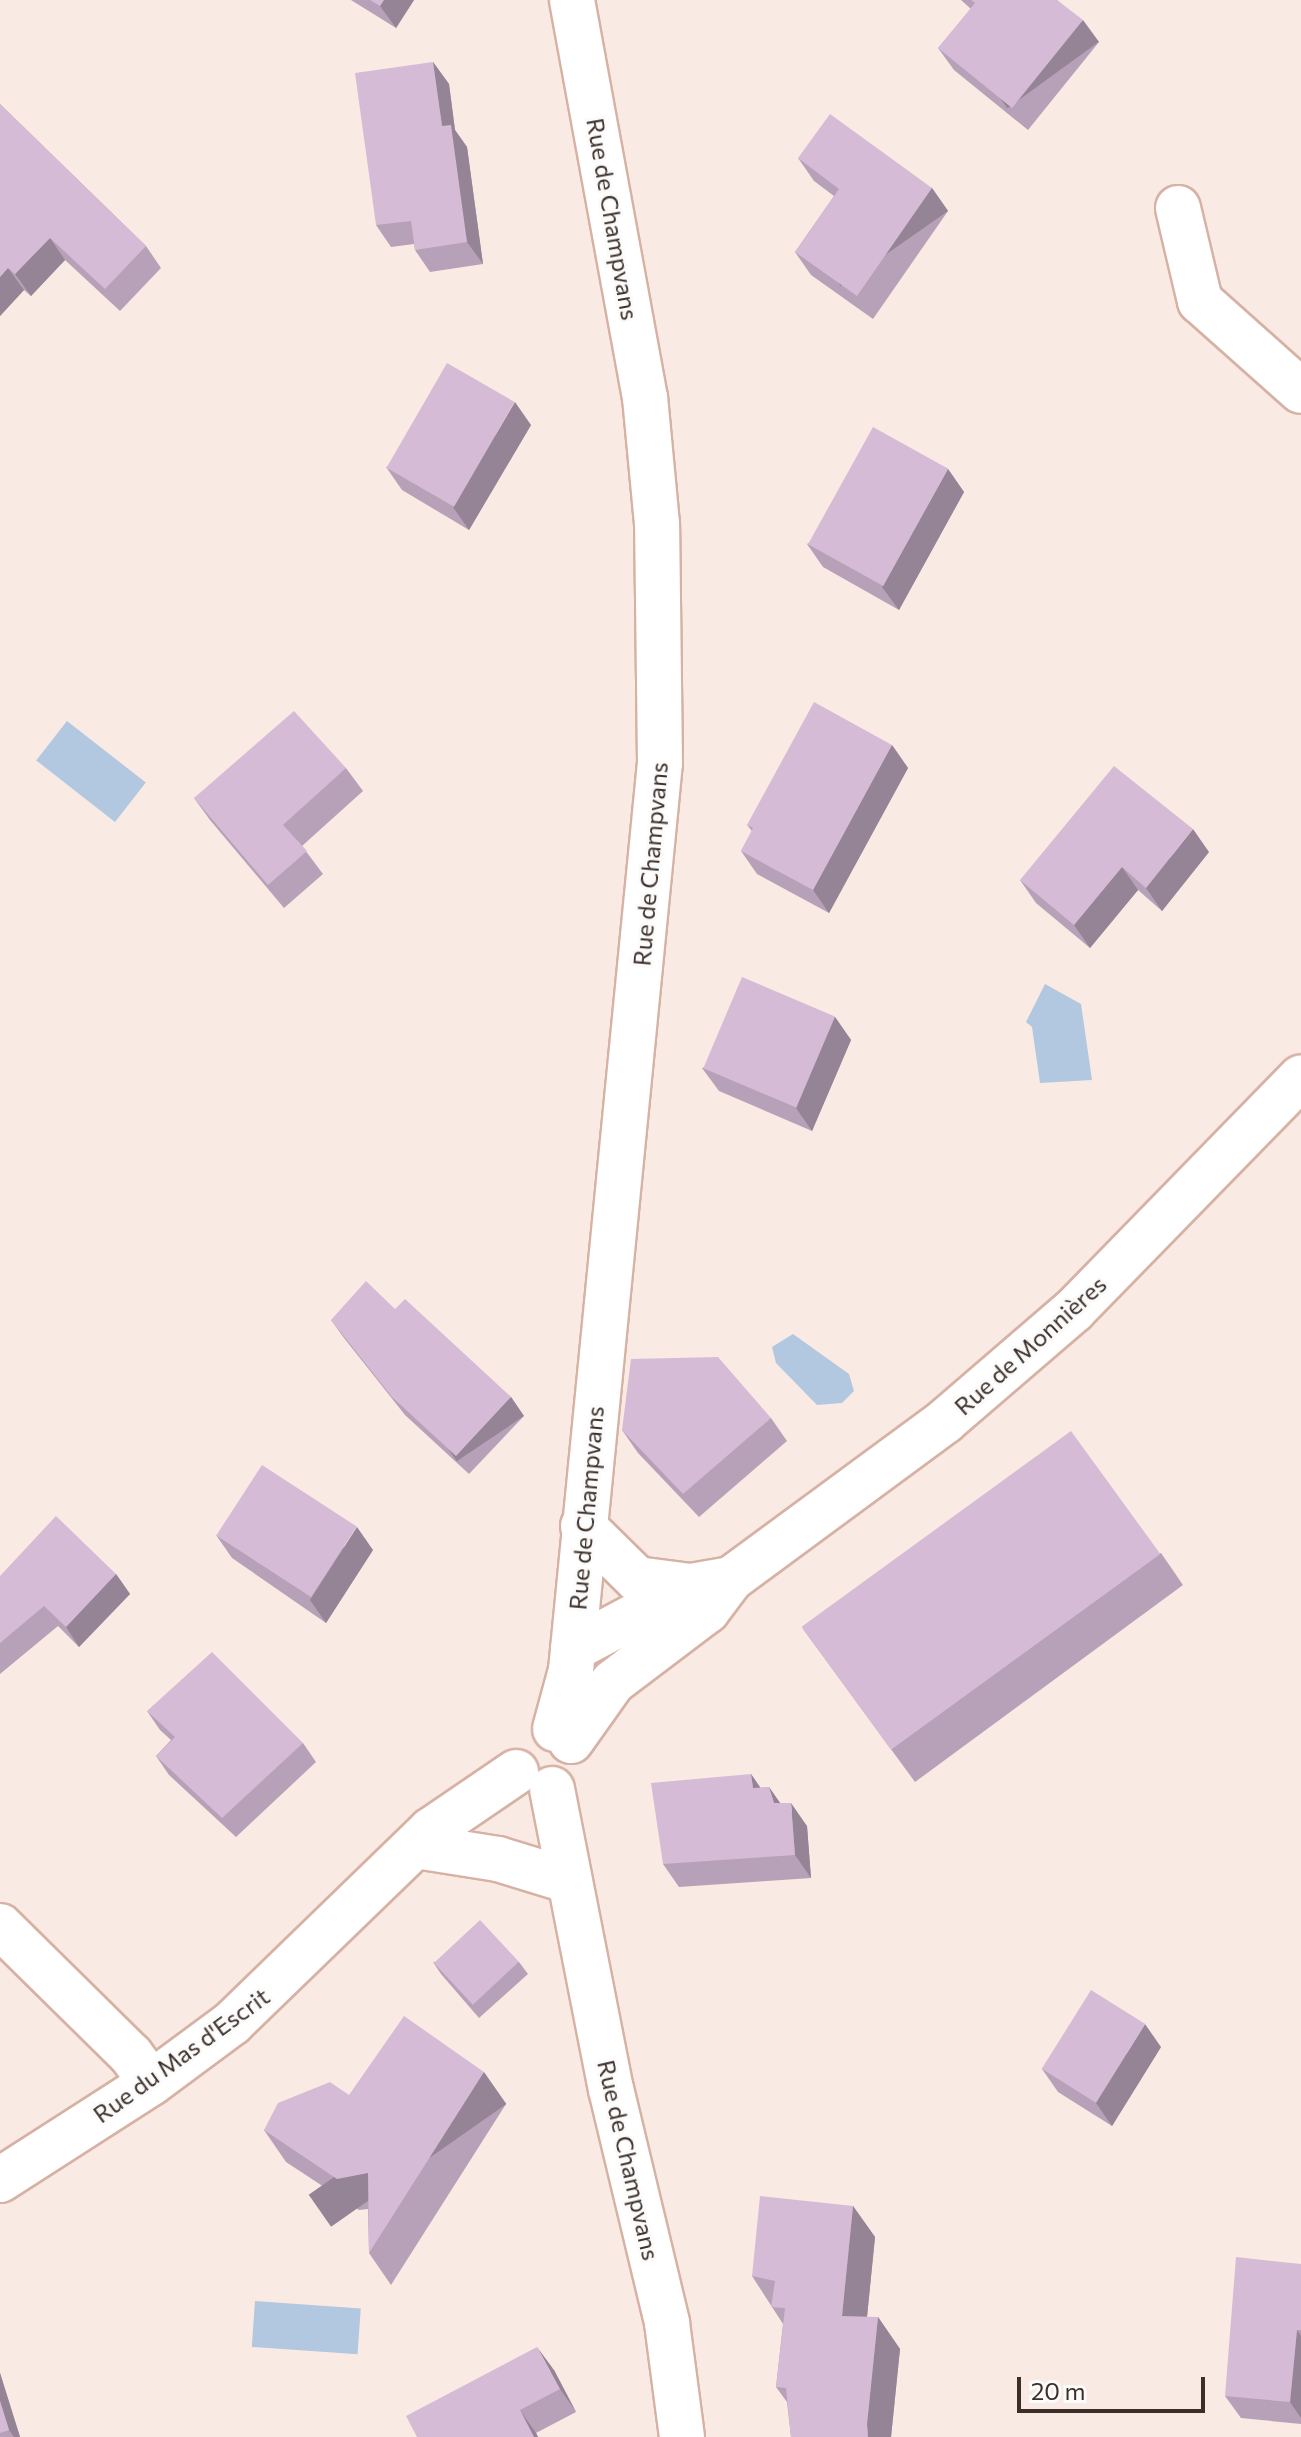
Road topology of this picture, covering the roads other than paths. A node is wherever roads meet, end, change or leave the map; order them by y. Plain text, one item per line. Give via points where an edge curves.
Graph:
1 (572, 0) edge
2 (1178, 208) dead end
3 (1301, 391) edge
4 (1301, 1077) edge
5 (583, 1526) junction
6 (711, 1582) junction
7 (573, 1649) junction
8 (563, 1735) junction
9 (534, 1781) junction
10 (416, 1846) junction
11 (570, 1881) junction
12 (0, 1926) edge
13 (151, 2083) junction
14 (0, 2180) edge
15 (682, 2437) edge

1 - 5 street, Rue de Champvans via 645,398 661,638 660,763
2 - 3 street via 1200,301
4 - 6 street, Rue de Monnières via 1074,1310 945,1421
5 - 6 street via 637,1579
5 - 7 street, Rue de Champvans
6 - 7 street, Rue de Monnières
6 - 8 street, Rue de Monnières via 707,1611 613,1682
7 - 8 street, Rue de Champvans
8 - 9 street, Rue de Champvans via 574,1771
9 - 10 street, Rue du Mas d'Escrit via 462,1806
9 - 11 street, Rue de Champvans
10 - 11 street via 498,1859
10 - 13 street, Rue du Mas d'Escrit via 283,1979
11 - 15 street, Rue de Champvans via 611,2089 667,2323
12 - 13 street via 131,2055
13 - 14 street, Rue du Mas d'Escrit

